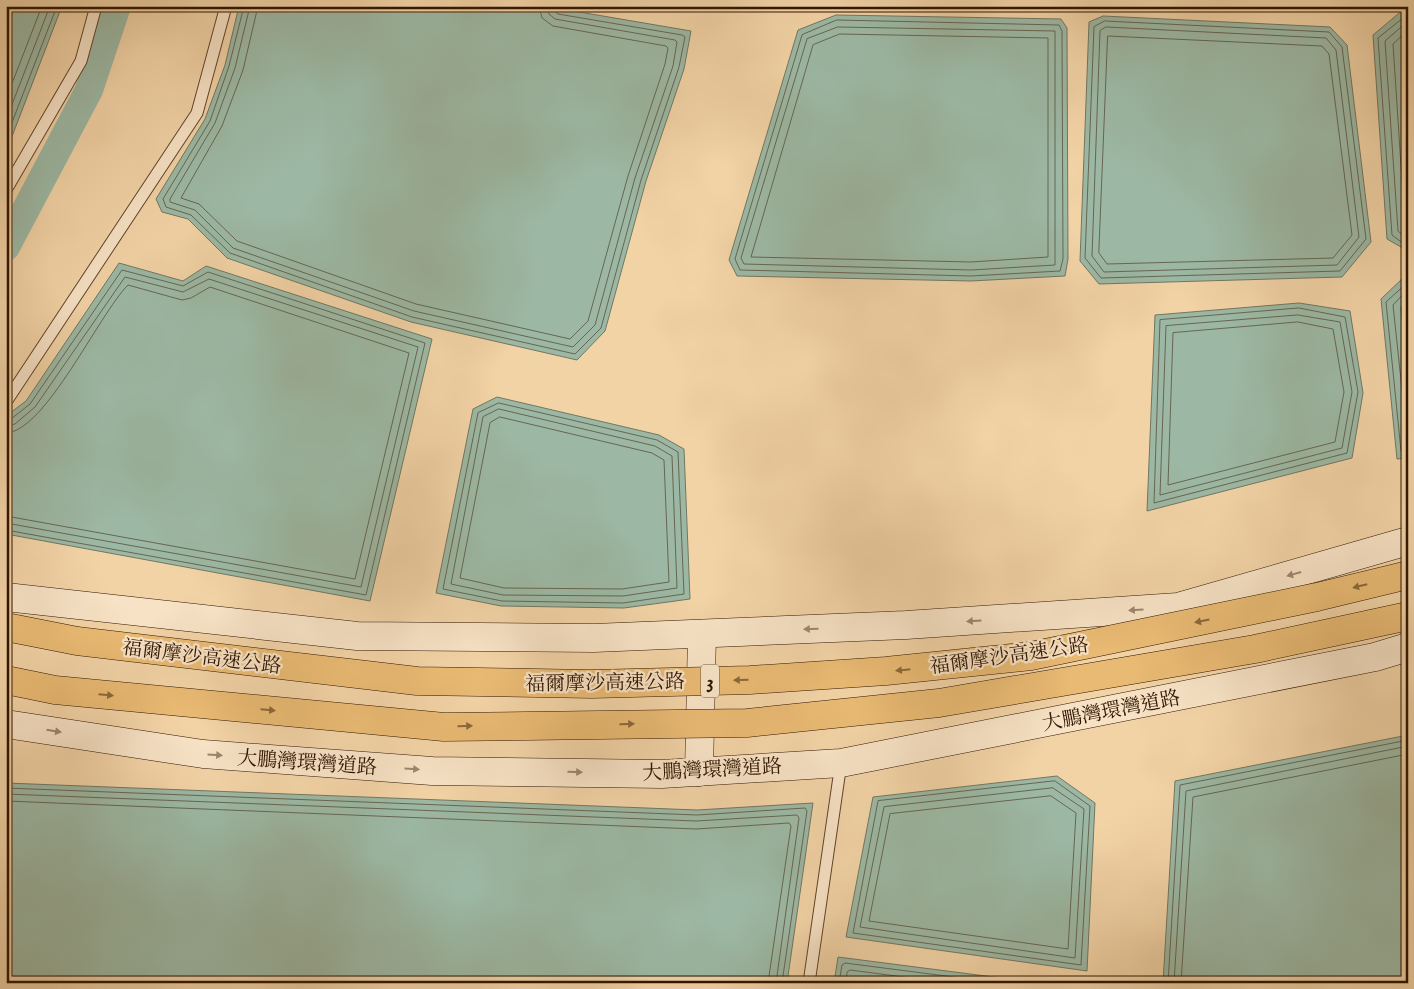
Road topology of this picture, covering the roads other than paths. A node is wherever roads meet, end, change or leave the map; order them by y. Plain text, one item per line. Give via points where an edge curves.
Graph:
1 (96, 6) edge
2 (226, 6) edge
3 (6, 190) edge
4 (6, 402) edge
5 (1408, 541) edge
6 (1408, 575) edge
7 (6, 598) edge
8 (1408, 616) edge
9 (6, 627) edge
10 (702, 634) junction
11 (1408, 647) edge
12 (6, 680) edge
13 (6, 724) edge
14 (841, 763) junction
15 (699, 772) junction
16 (809, 983) edge

1 - 3 lane via 81,61
2 - 4 lane via 197,113
5 -> 10 street via 1178,607 906,625
6 -> 9 highway, 福爾摩沙高速公路 / 3, bridge via 1031,656 886,671 750,680 592,684 417,681 77,641
7 - 10 street via 356,636 594,638
12 -> 8 highway, 福爾摩沙高速公路 / 3, bridge via 55,690 444,727 747,722 939,703 1255,649
10 - 15 street
11 - 14 street, 大鵬灣環灣道路 via 1366,659
13 -> 15 street, 大鵬灣環灣道路 via 202,754 432,771
14 - 15 street, 大鵬灣環灣道路
14 - 16 lane

